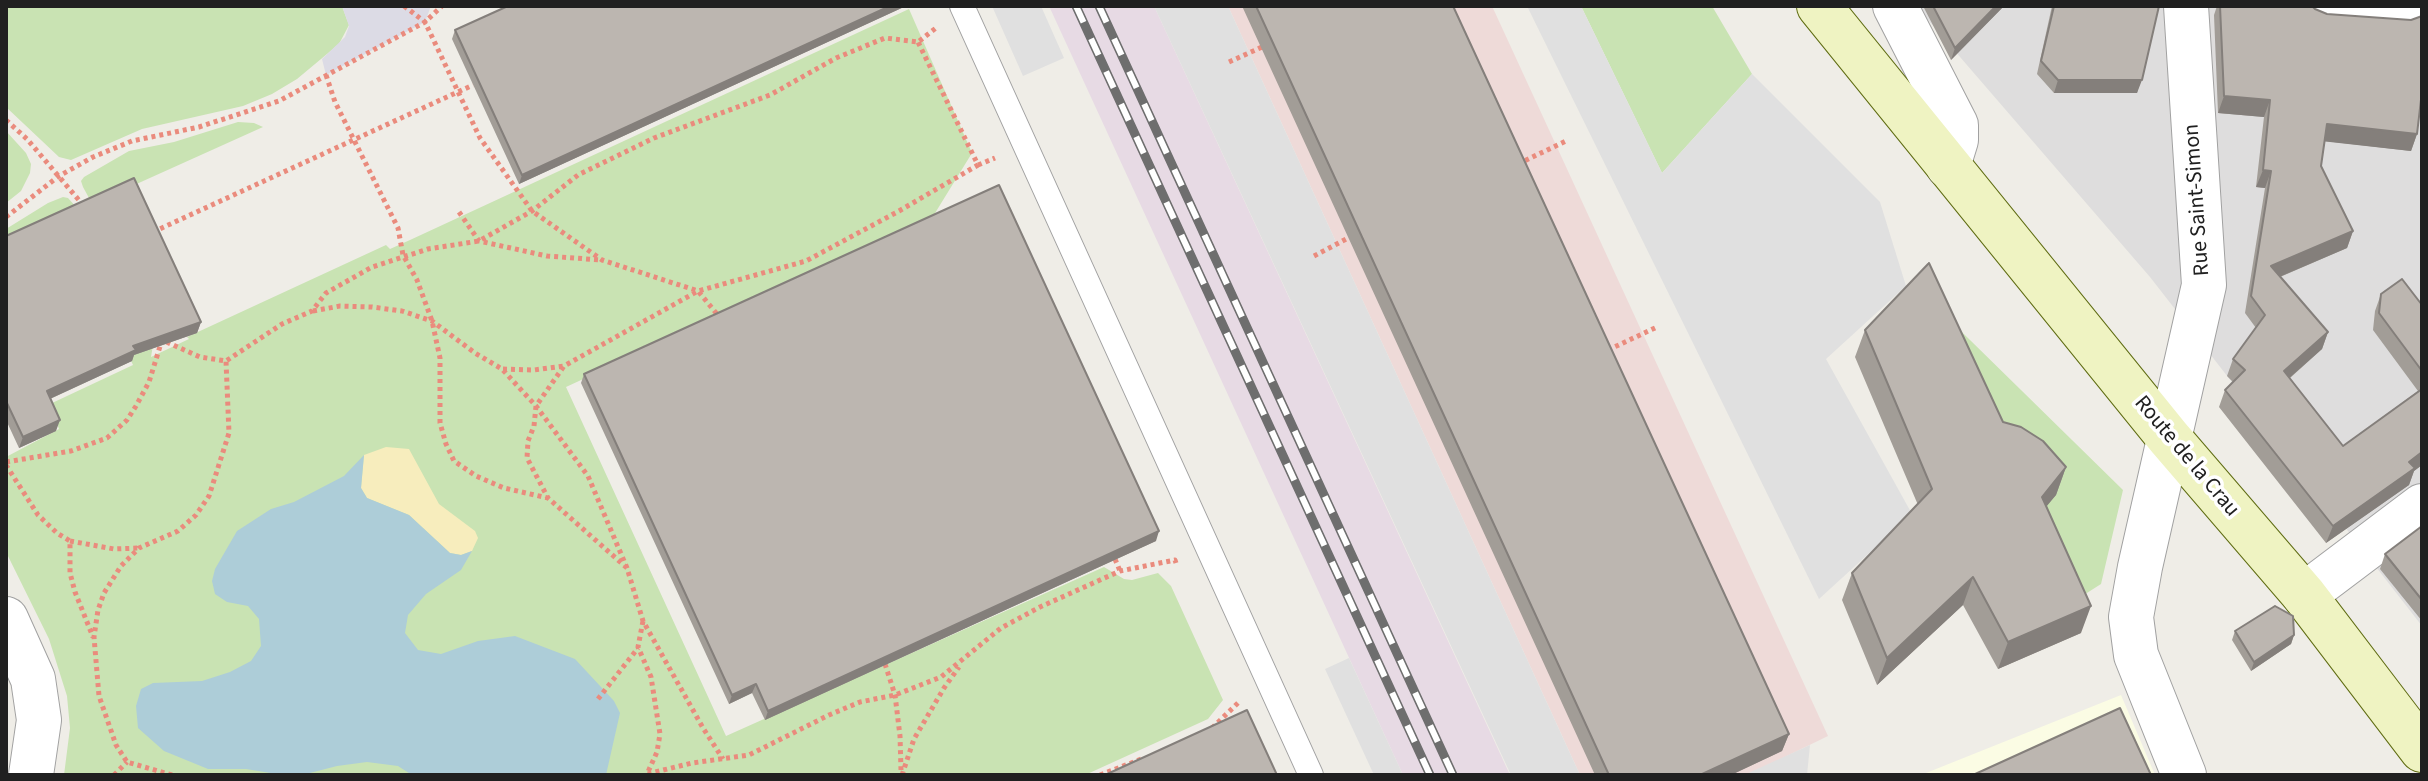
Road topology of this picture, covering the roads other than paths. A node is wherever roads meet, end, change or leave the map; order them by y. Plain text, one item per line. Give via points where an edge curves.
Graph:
1 (962, 6) edge
2 (1819, 6) edge
3 (1895, 6) edge
4 (2186, 6) edge
5 (2323, 6) edge
6 (2420, 6) edge
7 (1948, 166) junction
8 (2169, 438) junction
9 (2422, 506) edge
10 (2304, 595) junction
11 (6, 619) edge
12 (2422, 750) edge
13 (31, 775) edge
14 (1311, 775) edge
15 (2184, 775) edge

1 - 14 lane
2 - 7 main road, Route de la Crau
3 - 7 street via 1956,125
4 - 8 street, Rue Saint-Simon via 2204,285
5 - 6 street via 2406,12
7 - 8 main road, Route de la Crau
8 - 10 main road, Route de la Crau
8 - 15 street, Rue Saint-Simon via 2131,617 2136,655
9 - 10 street
10 - 12 main road, Route de la Crau
11 - 13 street via 33,679 39,720

